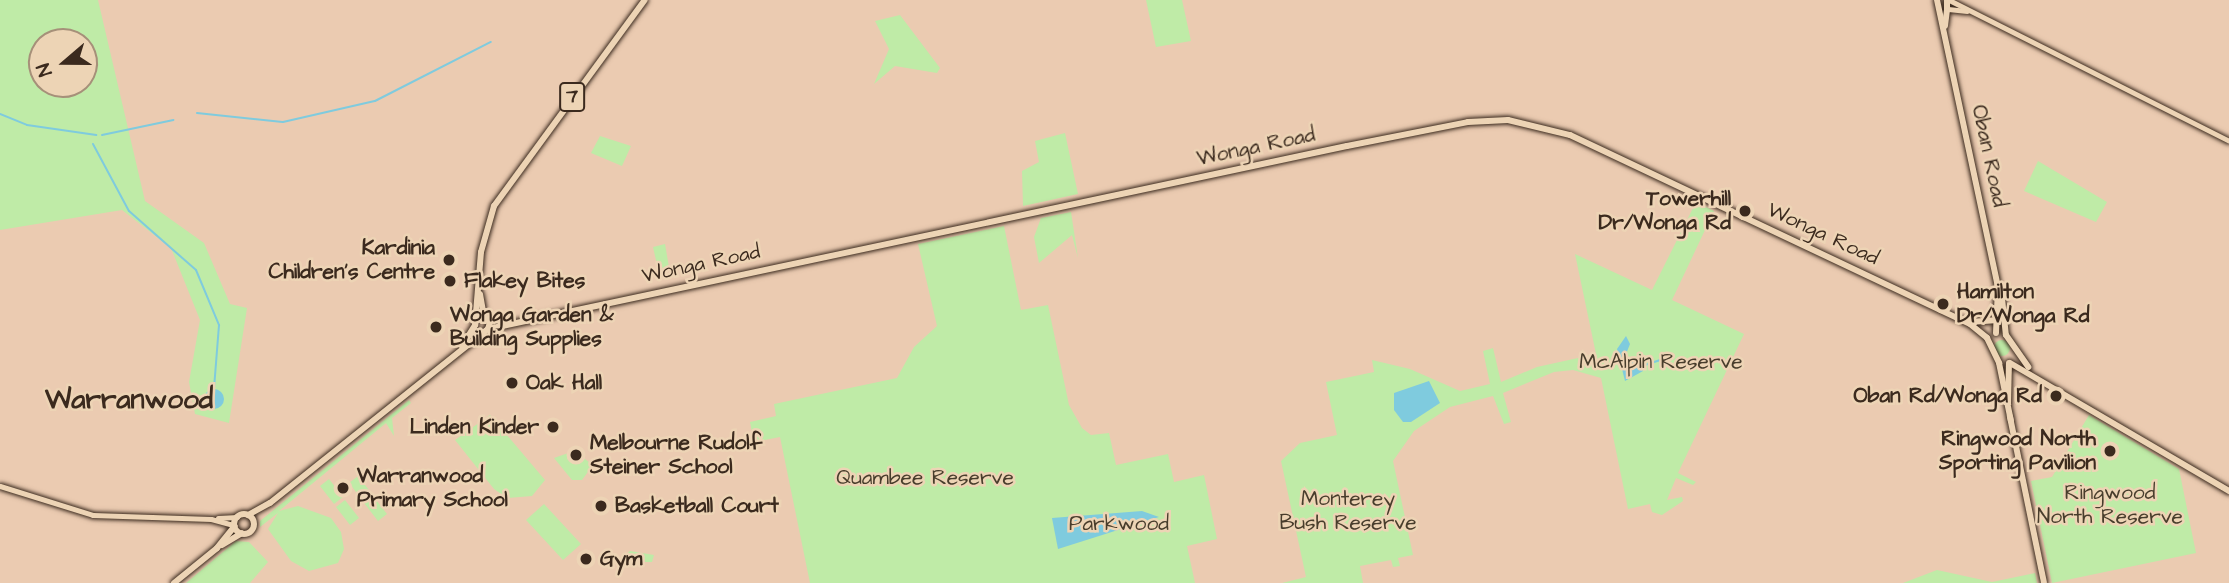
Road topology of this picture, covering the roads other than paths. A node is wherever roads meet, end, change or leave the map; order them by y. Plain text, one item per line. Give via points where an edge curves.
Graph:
1 (645, 0) edge
2 (1948, 0) edge
3 (1938, 3) edge
4 (1947, 10) junction
5 (1970, 11) junction
6 (1944, 32) junction
7 (2229, 141) edge
8 (1998, 287) junction
9 (479, 292) junction
10 (1998, 320) junction
11 (476, 323) junction
12 (1968, 323) junction
13 (487, 325) junction
14 (1996, 333) junction
15 (2006, 335) junction
16 (462, 346) junction
17 (1996, 359) junction
18 (2010, 363) junction
19 (2033, 373) junction
20 (2007, 374) junction
21 (2011, 421) junction
22 (0, 486) edge
23 (2229, 491) edge
24 (270, 503) junction
25 (248, 515) junction
26 (237, 517) junction
27 (211, 519) junction
28 (254, 524) junction
29 (234, 526) junction
30 (242, 533) junction
31 (217, 548) junction
32 (174, 583) edge
33 (2045, 583) edge

1 - 9 main road, 7 via 501,194 483,239
2 - 4 main road, Oban Road
2 - 5 street
3 - 4 main road
3 - 6 main road, Oban Road
4 - 5 street
4 - 6 main road, Oban Road
5 - 7 street
6 - 8 main road, Oban Road
8 - 10 main road, Oban Road
8 - 15 main road, Oban Road
9 - 11 main road, 7
9 - 13 main road, 7
10 - 12 main road
10 - 14 main road, Oban Road
11 - 13 main road
11 - 13 main road
11 - 16 main road, Wonga Road / 7
12 - 13 main road, Wonga Road via 1570,135 1529,123 1494,120
12 - 14 main road, Wonga Road
12 - 17 main road via 1986,337
13 - 16 main road, Wonga Road / 7
14 - 15 main road, Wonga Road
14 - 17 main road, Oban Road
15 - 18 main road, Oban Road
15 - 19 main road
16 - 24 main road, Wonga Road / 7
17 - 18 main road
17 - 21 main road
18 - 19 main road
18 - 20 main road
19 - 20 main road
19 - 23 main road
20 - 21 main road
21 - 33 main road
22 - 27 street via 93,515
24 - 25 main road, Wonga Road / 7
24 - 28 main road, Wonga Road / 7
25 - 26 main road, 7
25 - 28 main road
26 - 27 street
26 - 29 main road, 7
27 - 29 street
28 - 30 main road, 7 via 250,532
29 - 30 main road
29 - 31 main road, 7
30 - 31 main road, 7
31 - 32 main road, 7

